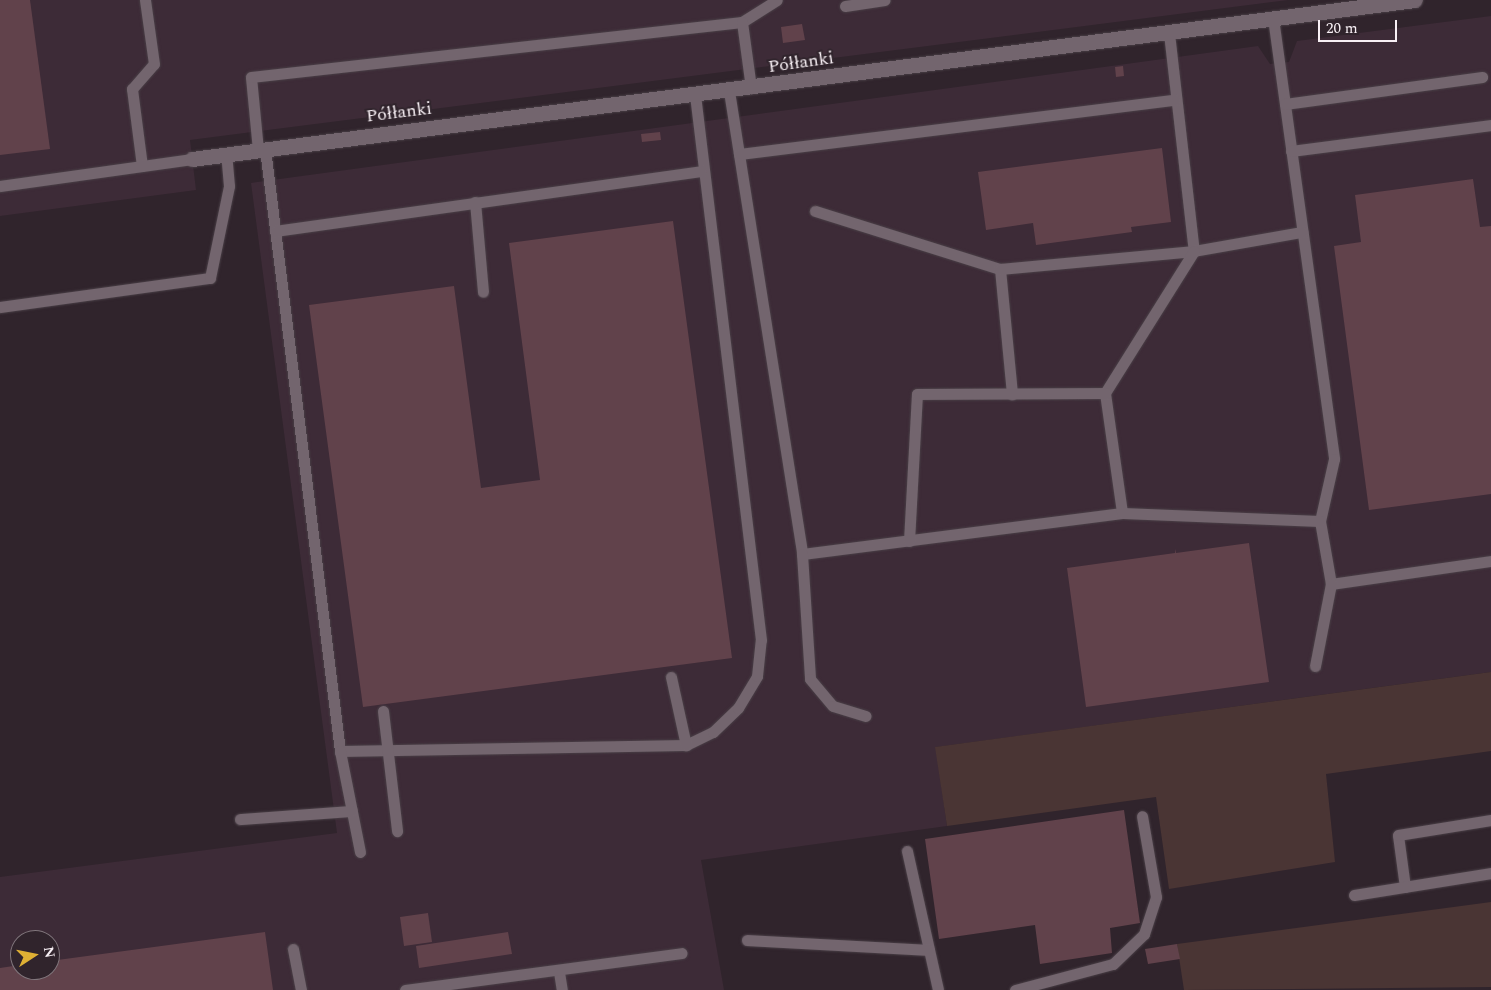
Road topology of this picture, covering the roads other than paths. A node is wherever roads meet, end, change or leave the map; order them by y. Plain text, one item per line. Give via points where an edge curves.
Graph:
1 (145, 0) edge
2 (777, 0) edge
3 (885, 0) edge
4 (1415, 0) edge
5 (845, 6) dead end
6 (1273, 18) junction
7 (742, 22) junction
8 (1169, 33) junction
9 (1482, 77) dead end
10 (751, 88) junction
11 (730, 91) junction
12 (694, 95) junction
13 (1175, 100) junction
14 (1285, 104) junction
15 (1491, 126) edge
16 (262, 149) junction
17 (1291, 151) junction
18 (226, 154) junction
19 (740, 154) junction
20 (192, 159) joint
21 (142, 166) junction
22 (701, 171) junction
23 (0, 186) edge
24 (475, 202) junction
25 (815, 211) dead end
26 (275, 231) junction
27 (1302, 232) junction
28 (1194, 251) junction
29 (1000, 269) junction
30 (483, 292) dead end
31 (0, 307) edge
32 (1012, 394) junction
33 (1105, 394) junction
34 (1122, 513) junction
35 (1320, 521) junction
36 (909, 540) junction
37 (802, 554) junction
38 (1491, 561) edge
39 (1331, 584) junction
40 (1315, 666) dead end
41 (672, 677) dead end
42 (383, 711) dead end
43 (866, 716) dead end
44 (686, 745) junction
45 (388, 750) junction
46 (340, 751) junction
47 (352, 811) junction
48 (1142, 816) dead end
49 (240, 820) dead end
50 (1491, 820) edge
51 (397, 831) dead end
52 (907, 851) dead end
53 (360, 852) dead end
54 (1491, 873) edge
55 (1405, 887) junction
56 (1354, 895) dead end
57 (747, 940) dead end
58 (293, 949) dead end
59 (929, 950) junction
60 (682, 953) dead end
61 (559, 972) junction
62 (301, 990) edge
63 (405, 990) edge
64 (562, 990) edge
65 (938, 990) edge
66 (1015, 990) edge

1 - 21 lane via 154,64 132,89
2 - 7 lane
3 - 5 lane
4 - 6 street, Półłanki
6 - 8 street, Półłanki
6 - 14 lane
7 - 10 lane
7 - 16 lane via 251,77
8 - 10 street, Półłanki
8 - 13 lane
9 - 14 lane
10 - 11 street, Półłanki
11 - 12 street, Półłanki
11 - 19 lane
12 - 16 street, Półłanki
12 - 22 lane
13 - 19 lane
13 - 28 lane
14 - 17 lane
15 - 17 lane
16 - 18 street, Półłanki
16 - 26 lane
17 - 27 lane
18 - 20 street, Półłanki
18 - 31 lane via 229,186 210,278
19 - 37 lane
20 - 21 lane
21 - 23 lane
22 - 24 lane
22 - 44 lane via 761,640 757,676 738,708 712,732
24 - 26 lane
24 - 30 lane
25 - 29 lane
26 - 46 lane
27 - 28 lane
27 - 35 lane via 1334,459
28 - 29 lane
28 - 33 lane
29 - 32 lane
32 - 33 lane
32 - 36 lane via 916,394
33 - 34 lane
34 - 35 lane
34 - 36 lane
35 - 39 lane
36 - 37 lane
37 - 43 lane via 810,679 834,706
38 - 39 lane
39 - 40 lane
41 - 44 lane
42 - 45 lane
44 - 45 lane
45 - 46 lane
45 - 51 lane
46 - 47 lane
47 - 49 lane
47 - 53 lane
48 - 66 lane via 1156,897 1144,934 1113,964
50 - 55 lane via 1398,835
52 - 59 lane
54 - 55 lane
55 - 56 lane
57 - 59 lane
58 - 62 lane
59 - 65 lane
60 - 61 lane
61 - 63 lane
61 - 64 lane

